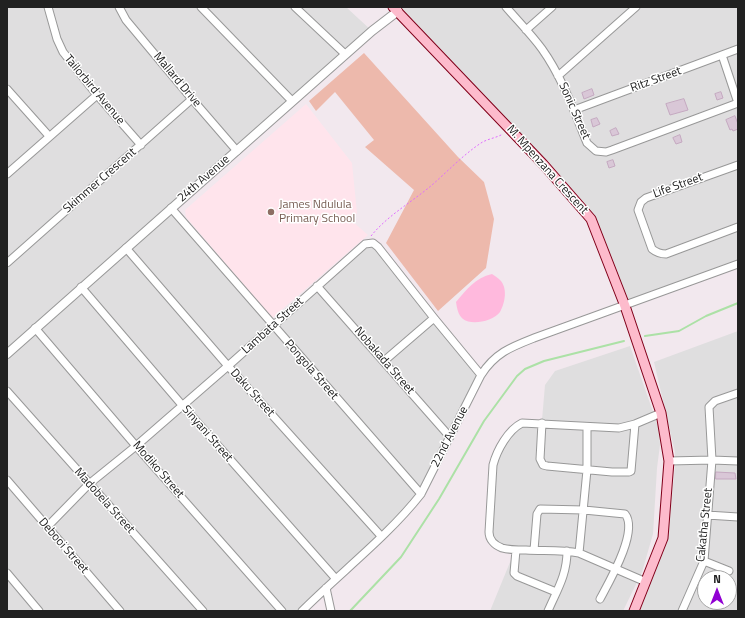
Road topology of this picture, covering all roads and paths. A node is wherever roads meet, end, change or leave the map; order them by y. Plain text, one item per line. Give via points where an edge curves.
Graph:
1 (48, 7) edge
2 (119, 7) edge
3 (201, 7) edge
4 (295, 7) edge
5 (506, 7) edge
6 (552, 7) edge
7 (636, 7) edge
8 (398, 8) edge
9 (526, 30) junction
10 (738, 49) edge
11 (346, 54) junction
12 (722, 55) junction
13 (558, 76) junction
14 (7, 89) edge
15 (97, 95) junction
16 (192, 99) junction
17 (292, 101) junction
18 (738, 103) edge
19 (574, 110) junction
20 (511, 130) junction
21 (49, 136) junction
22 (141, 145) junction
23 (237, 151) junction
24 (738, 165) edge
25 (7, 174) edge
26 (171, 208) junction
27 (738, 227) edge
28 (365, 244) junction
29 (126, 248) junction
30 (7, 263) edge
31 (738, 264) edge
32 (317, 286) junction
33 (81, 287) junction
34 (625, 306) junction
35 (434, 318) junction
36 (273, 326) junction
37 (35, 328) junction
38 (7, 354) edge
39 (384, 361) junction
40 (228, 366) junction
41 (481, 375) junction
42 (7, 391) edge
43 (738, 393) edge
44 (182, 405) junction
45 (661, 413) junction
46 (542, 423) junction
47 (635, 424) junction
48 (588, 427) junction
49 (450, 437) junction
50 (136, 446) junction
51 (712, 460) junction
52 (669, 461) junction
53 (738, 461) edge
54 (587, 470) junction
55 (7, 480) edge
56 (89, 484) junction
57 (421, 494) junction
58 (584, 510) junction
59 (707, 515) junction
60 (738, 517) edge
61 (47, 527) junction
62 (381, 536) junction
63 (516, 550) junction
64 (534, 550) junction
65 (567, 551) junction
66 (579, 553) junction
67 (704, 560) junction
68 (616, 568) junction
69 (727, 570) edge
70 (7, 573) edge
71 (336, 579) junction
72 (646, 582) junction
73 (326, 588) junction
74 (556, 592) junction
75 (600, 599) dead end
76 (684, 610) edge
77 (39, 611) edge
78 (120, 611) edge
79 (203, 611) edge
80 (282, 611) edge
81 (302, 611) edge
82 (330, 611) edge
83 (548, 611) edge
84 (634, 611) edge

1 - 15 street, Tailorbird Avenue via 63,52
2 - 16 street, Mallard Drive via 126,20
3 - 17 street
4 - 11 street
5 - 9 street, Sonic Street
6 - 9 street
7 - 13 street
8 - 11 street, 24th Avenue
8 - 20 main road, M. Mpenzana Crescent
9 - 13 street, Sonic Street via 541,48
10 - 12 street, Ritz Street
11 - 17 street, 24th Avenue
12 - 18 street
12 - 19 street, Ritz Street
13 - 19 street, Sonic Street
14 - 21 street
15 - 21 street
15 - 22 street, Tailorbird Avenue
16 - 22 street, Skimmer Crescent
16 - 23 street, Mallard Drive
17 - 23 street, 24th Avenue
18 - 19 street, Sonic Street via 606,152 596,151 590,147
20 - 28 path via 482,142 470,151 379,226
20 - 34 main road, M. Mpenzana Crescent via 591,219
21 - 25 street
22 - 30 street, Skimmer Crescent
23 - 26 street, 24th Avenue
24 - 27 street, Life Street via 646,198 638,210 652,249 662,254
26 - 29 street, 24th Avenue
26 - 36 street, Pongola Street
28 - 32 street, Lambata Street
28 - 35 street via 378,247
29 - 33 street, 24th Avenue
29 - 40 street, Daku Street
31 - 34 street, 22nd Avenue
32 - 36 street, Lambata Street
32 - 39 street, Nobakada Street
33 - 37 street, 24th Avenue
33 - 44 street, Sinyani Street
34 - 41 street, 22nd Avenue via 503,351
34 - 45 main road, M. Mpenzana Crescent
35 - 39 street
35 - 41 street
36 - 40 street, Lambata Street
36 - 57 street, Pongola Street
37 - 38 street, 24th Avenue
37 - 50 street, Modiko Street
39 - 49 street, Nobakada Street
40 - 44 street, Lambata Street
40 - 62 street, Daku Street
41 - 49 street, 22nd Avenue
42 - 56 street, Madobela Street
43 - 51 street, Cakatha Street via 715,401 709,407
44 - 50 street, Lambata Street
44 - 71 street, Sinyani Street
45 - 47 street
45 - 52 main road, M. Mpenzana Crescent
46 - 48 street
46 - 54 street via 540,459 543,465
46 - 63 street via 519,424 502,444 493,464 489,534 498,546
47 - 48 street via 618,428
47 - 54 street via 631,471
48 - 54 street
49 - 57 street, 22nd Avenue
50 - 56 street, Lambata Street
50 - 80 street, Modiko Street
51 - 52 street
51 - 53 street
51 - 59 street, Cakatha Street
52 - 72 main road, M. Mpenzana Crescent via 662,538
54 - 58 street
55 - 61 street, Debooi Street
56 - 61 street, Lambata Street
56 - 79 street, Madobela Street
57 - 62 street, 22nd Avenue
58 - 64 street via 539,510
58 - 66 street
58 - 68 street via 626,515 627,536
59 - 60 street
59 - 67 street, Cakatha Street
61 - 78 street, Debooi Street
62 - 71 street, 22nd Avenue
63 - 64 street
63 - 74 street via 514,573
64 - 65 street
65 - 66 street
65 - 74 street via 566,571
66 - 68 street
67 - 69 street
67 - 76 street, Cakatha Street
68 - 72 street
68 - 75 street
70 - 77 street
71 - 73 street, 22nd Avenue
72 - 84 main road, M. Mpenzana Crescent
73 - 81 street, 22nd Avenue
73 - 82 street
74 - 83 street

